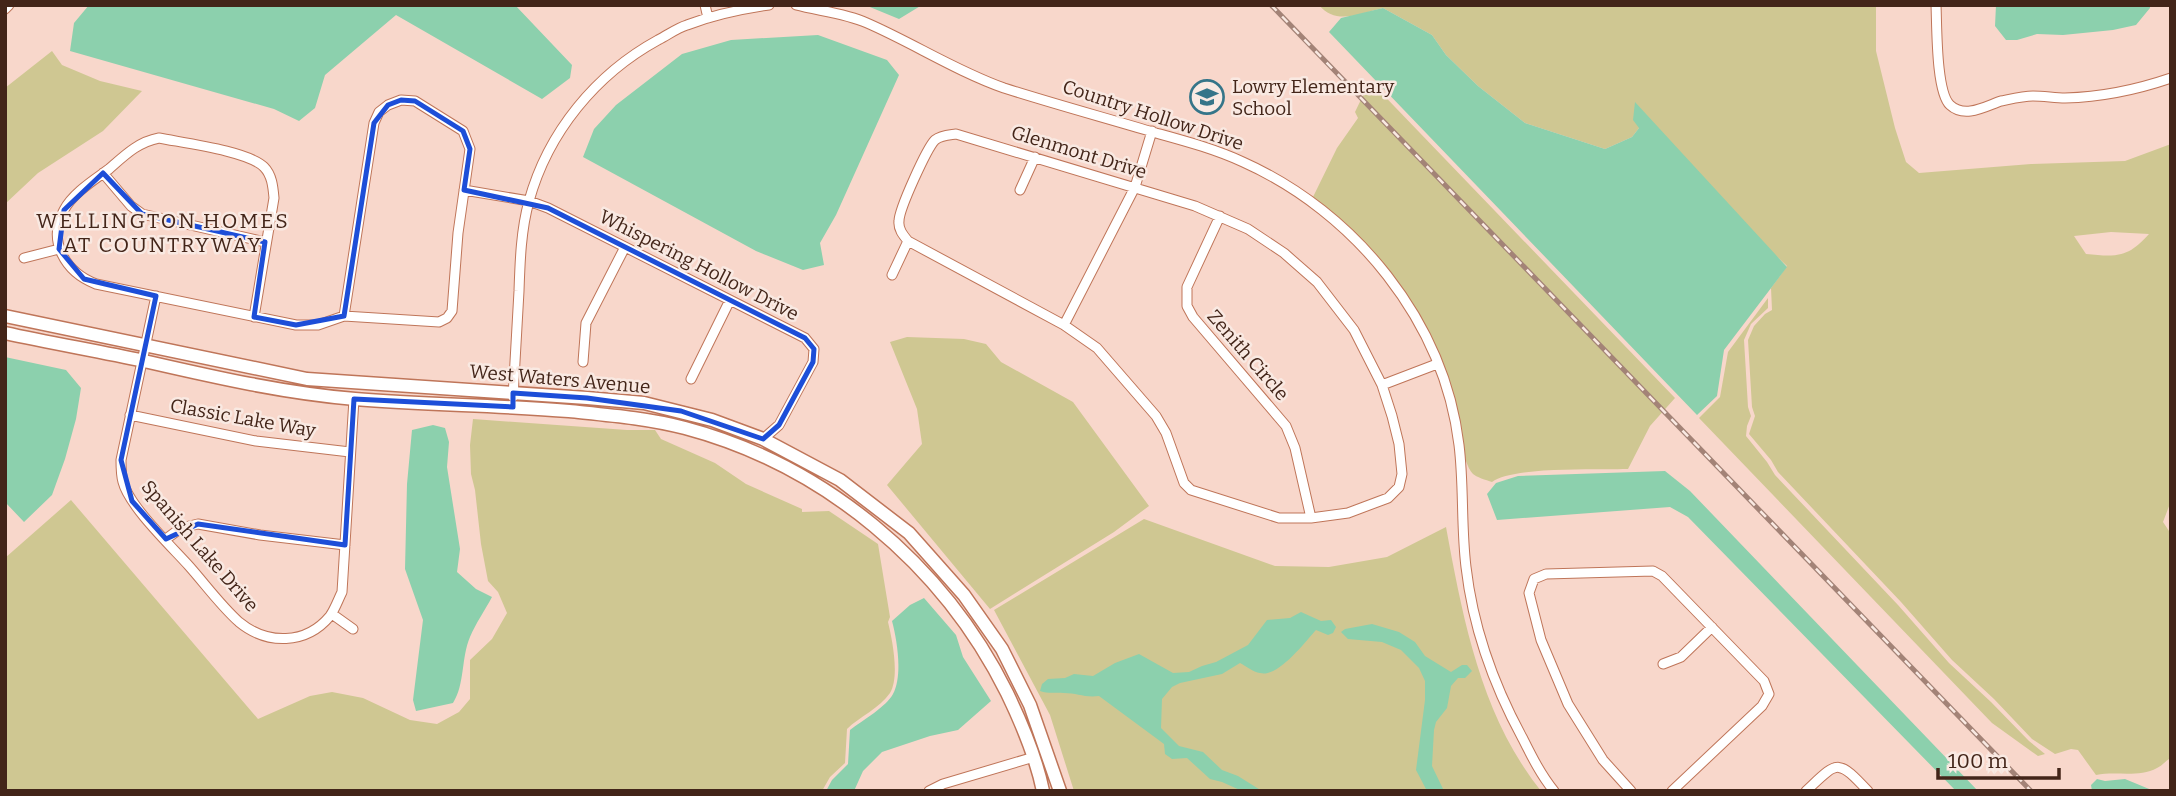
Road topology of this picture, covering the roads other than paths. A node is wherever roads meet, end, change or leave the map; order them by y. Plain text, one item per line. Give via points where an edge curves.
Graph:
1 (705, 5) edge
2 (769, 5) edge
3 (796, 5) edge
4 (1937, 5) edge
5 (708, 19) junction
6 (2171, 78) edge
7 (1152, 131) junction
8 (1035, 157) junction
9 (103, 173) junction
10 (1135, 187) junction
11 (464, 190) junction
12 (1020, 190) dead end
13 (529, 201) junction
14 (1220, 216) junction
15 (908, 241) junction
16 (265, 242) junction
17 (625, 247) junction
18 (59, 249) junction
19 (24, 258) dead end
20 (892, 275) dead end
21 (156, 296) junction
22 (730, 300) junction
23 (5, 316) edge
24 (344, 316) junction
25 (254, 317) junction
26 (1064, 325) junction
27 (5, 332) edge
28 (144, 346) junction
29 (141, 361) junction
30 (583, 362) dead end
31 (1437, 364) junction
32 (691, 379) dead end
33 (1382, 385) junction
34 (354, 399) junction
35 (513, 400) junction
36 (130, 415) junction
37 (763, 439) junction
38 (350, 452) junction
39 (1311, 518) junction
40 (166, 539) junction
41 (345, 545) junction
42 (332, 614) junction
43 (1712, 627) junction
44 (353, 629) dead end
45 (1663, 664) dead end
46 (1034, 757) junction
47 (929, 791) edge
48 (1043, 791) edge
49 (1060, 791) edge
50 (1554, 791) edge
51 (1631, 791) edge
52 (1672, 791) edge
53 (1806, 791) edge
54 (1868, 791) edge

1 - 5 street
2 - 5 street
3 - 7 street, Country Hollow Drive via 864,21 1003,87
4 - 6 street via 1943,94 1950,106 1959,110 1978,110 2032,96 2100,96
5 - 13 street via 685,25 620,64 582,101 547,152
7 - 10 street
7 - 31 street, Country Hollow Drive via 1243,162 1297,190 1332,217 1387,274
8 - 10 street, Glenmont Drive
8 - 12 street
8 - 15 street, Glenmont Drive via 956,134 938,137 901,209 898,221
9 - 16 street via 142,214
9 - 16 street via 137,145 159,138 250,157 265,168 273,183
9 - 18 street via 64,210 58,229
10 - 14 street, Glenmont Drive
10 - 26 street
11 - 13 street, Whispering Hollow Drive
11 - 24 street via 452,311 447,318 439,322
11 - 24 street via 470,149 463,131 415,102 401,100 379,112
13 - 17 street, Whispering Hollow Drive
13 - 35 street via 521,244
14 - 33 street, Glenmont Drive via 1248,229 1317,282 1354,330
14 - 39 street, Zenith Circle via 1187,287 1187,306 1286,426 1296,448
15 - 20 street
15 - 26 street, Glenmont Drive
16 - 25 street
17 - 22 street, Whispering Hollow Drive
17 - 30 street via 586,323
18 - 19 street
18 - 21 street via 68,267 84,279
21 - 25 street
21 - 28 street, Spanish Lake Drive
22 - 32 street
22 - 37 street, Whispering Hollow Drive via 805,338 814,349 813,362 779,425
23 - 28 street, West Waters Avenue
24 - 25 street via 296,325
26 - 39 street, Glenmont Drive via 1097,348 1156,416 1191,490 1279,518
27 - 29 street, West Waters Avenue
28 - 29 street, Spanish Lake Drive
28 - 35 street, West Waters Avenue via 307,379
29 - 34 street, West Waters Avenue via 258,386
29 - 36 street, Spanish Lake Drive
31 - 33 street
31 - 50 street, Country Hollow Drive via 1459,444 1465,565 1473,615 1510,716
33 - 39 street, Glenmont Drive via 1399,444 1399,487 1388,498 1348,513
34 - 35 street, West Waters Avenue
34 - 38 street
35 - 37 street, West Waters Avenue via 644,403
35 - 46 street, West Waters Avenue via 684,428 770,460 837,498 898,546 962,619 993,666
36 - 38 street, Classic Lake Way via 256,441
36 - 40 street, Spanish Lake Drive via 121,460 123,482 132,501
37 - 49 street, West Waters Avenue via 840,480 909,533 964,595 1002,649 1030,705
38 - 41 street
40 - 41 street via 181,528 198,524
40 - 42 street, Spanish Lake Drive via 238,621 257,634 277,640 299,638
41 - 42 street via 342,592
42 - 44 street
43 - 45 street via 1681,657
43 - 51 street via 1653,571 1546,574 1534,579 1529,593 1541,640 1568,704 1603,760
43 - 52 street via 1764,681 1769,694 1762,706
46 - 47 street
46 - 48 street, West Waters Avenue
53 - 54 street via 1828,770 1838,767 1848,769

